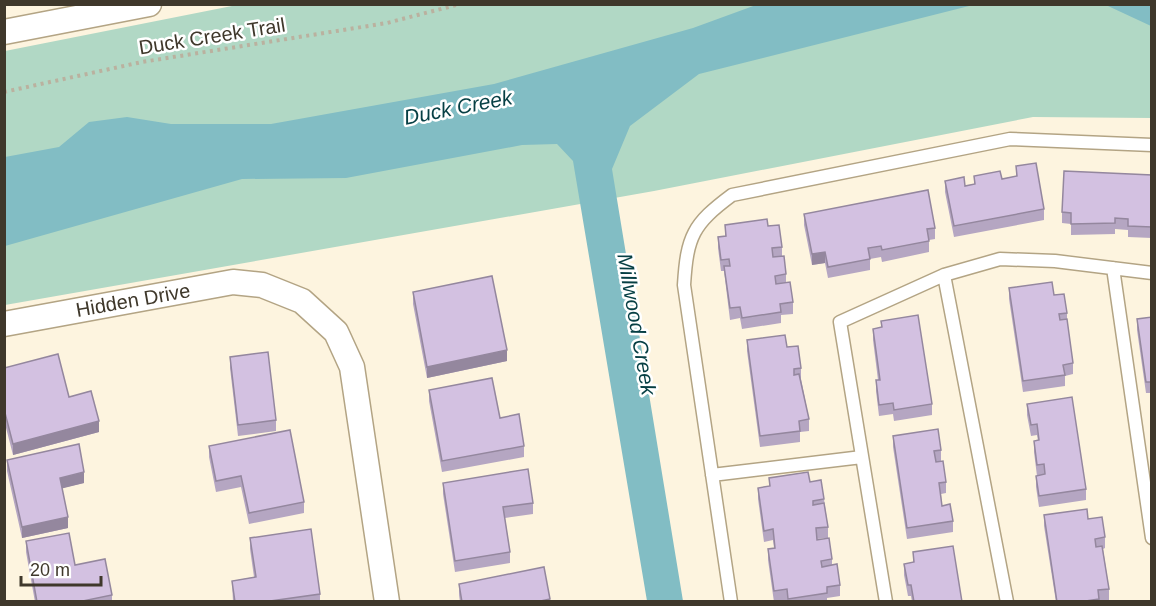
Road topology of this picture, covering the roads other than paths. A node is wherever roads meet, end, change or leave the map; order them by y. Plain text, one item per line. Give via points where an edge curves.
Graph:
1 (149, 4) edge
2 (117, 7) edge
3 (4, 32) edge
4 (1152, 145) edge
5 (1113, 268) junction
6 (1152, 273) edge
7 (944, 275) junction
8 (4, 324) edge
9 (862, 457) junction
10 (712, 475) junction
11 (1152, 538) edge
12 (387, 602) edge
13 (731, 602) edge
14 (886, 602) edge
15 (1007, 602) edge

1 - 2 street
2 - 3 street
4 - 10 lane via 1010,139 732,195 705,216 686,250 684,285
5 - 6 lane
5 - 7 lane via 1000,259
5 - 11 lane
7 - 9 lane via 840,322
7 - 15 lane
8 - 12 street, Hidden Drive via 233,282 262,285 302,301 336,332 352,367
9 - 10 lane
9 - 14 lane
10 - 13 lane

